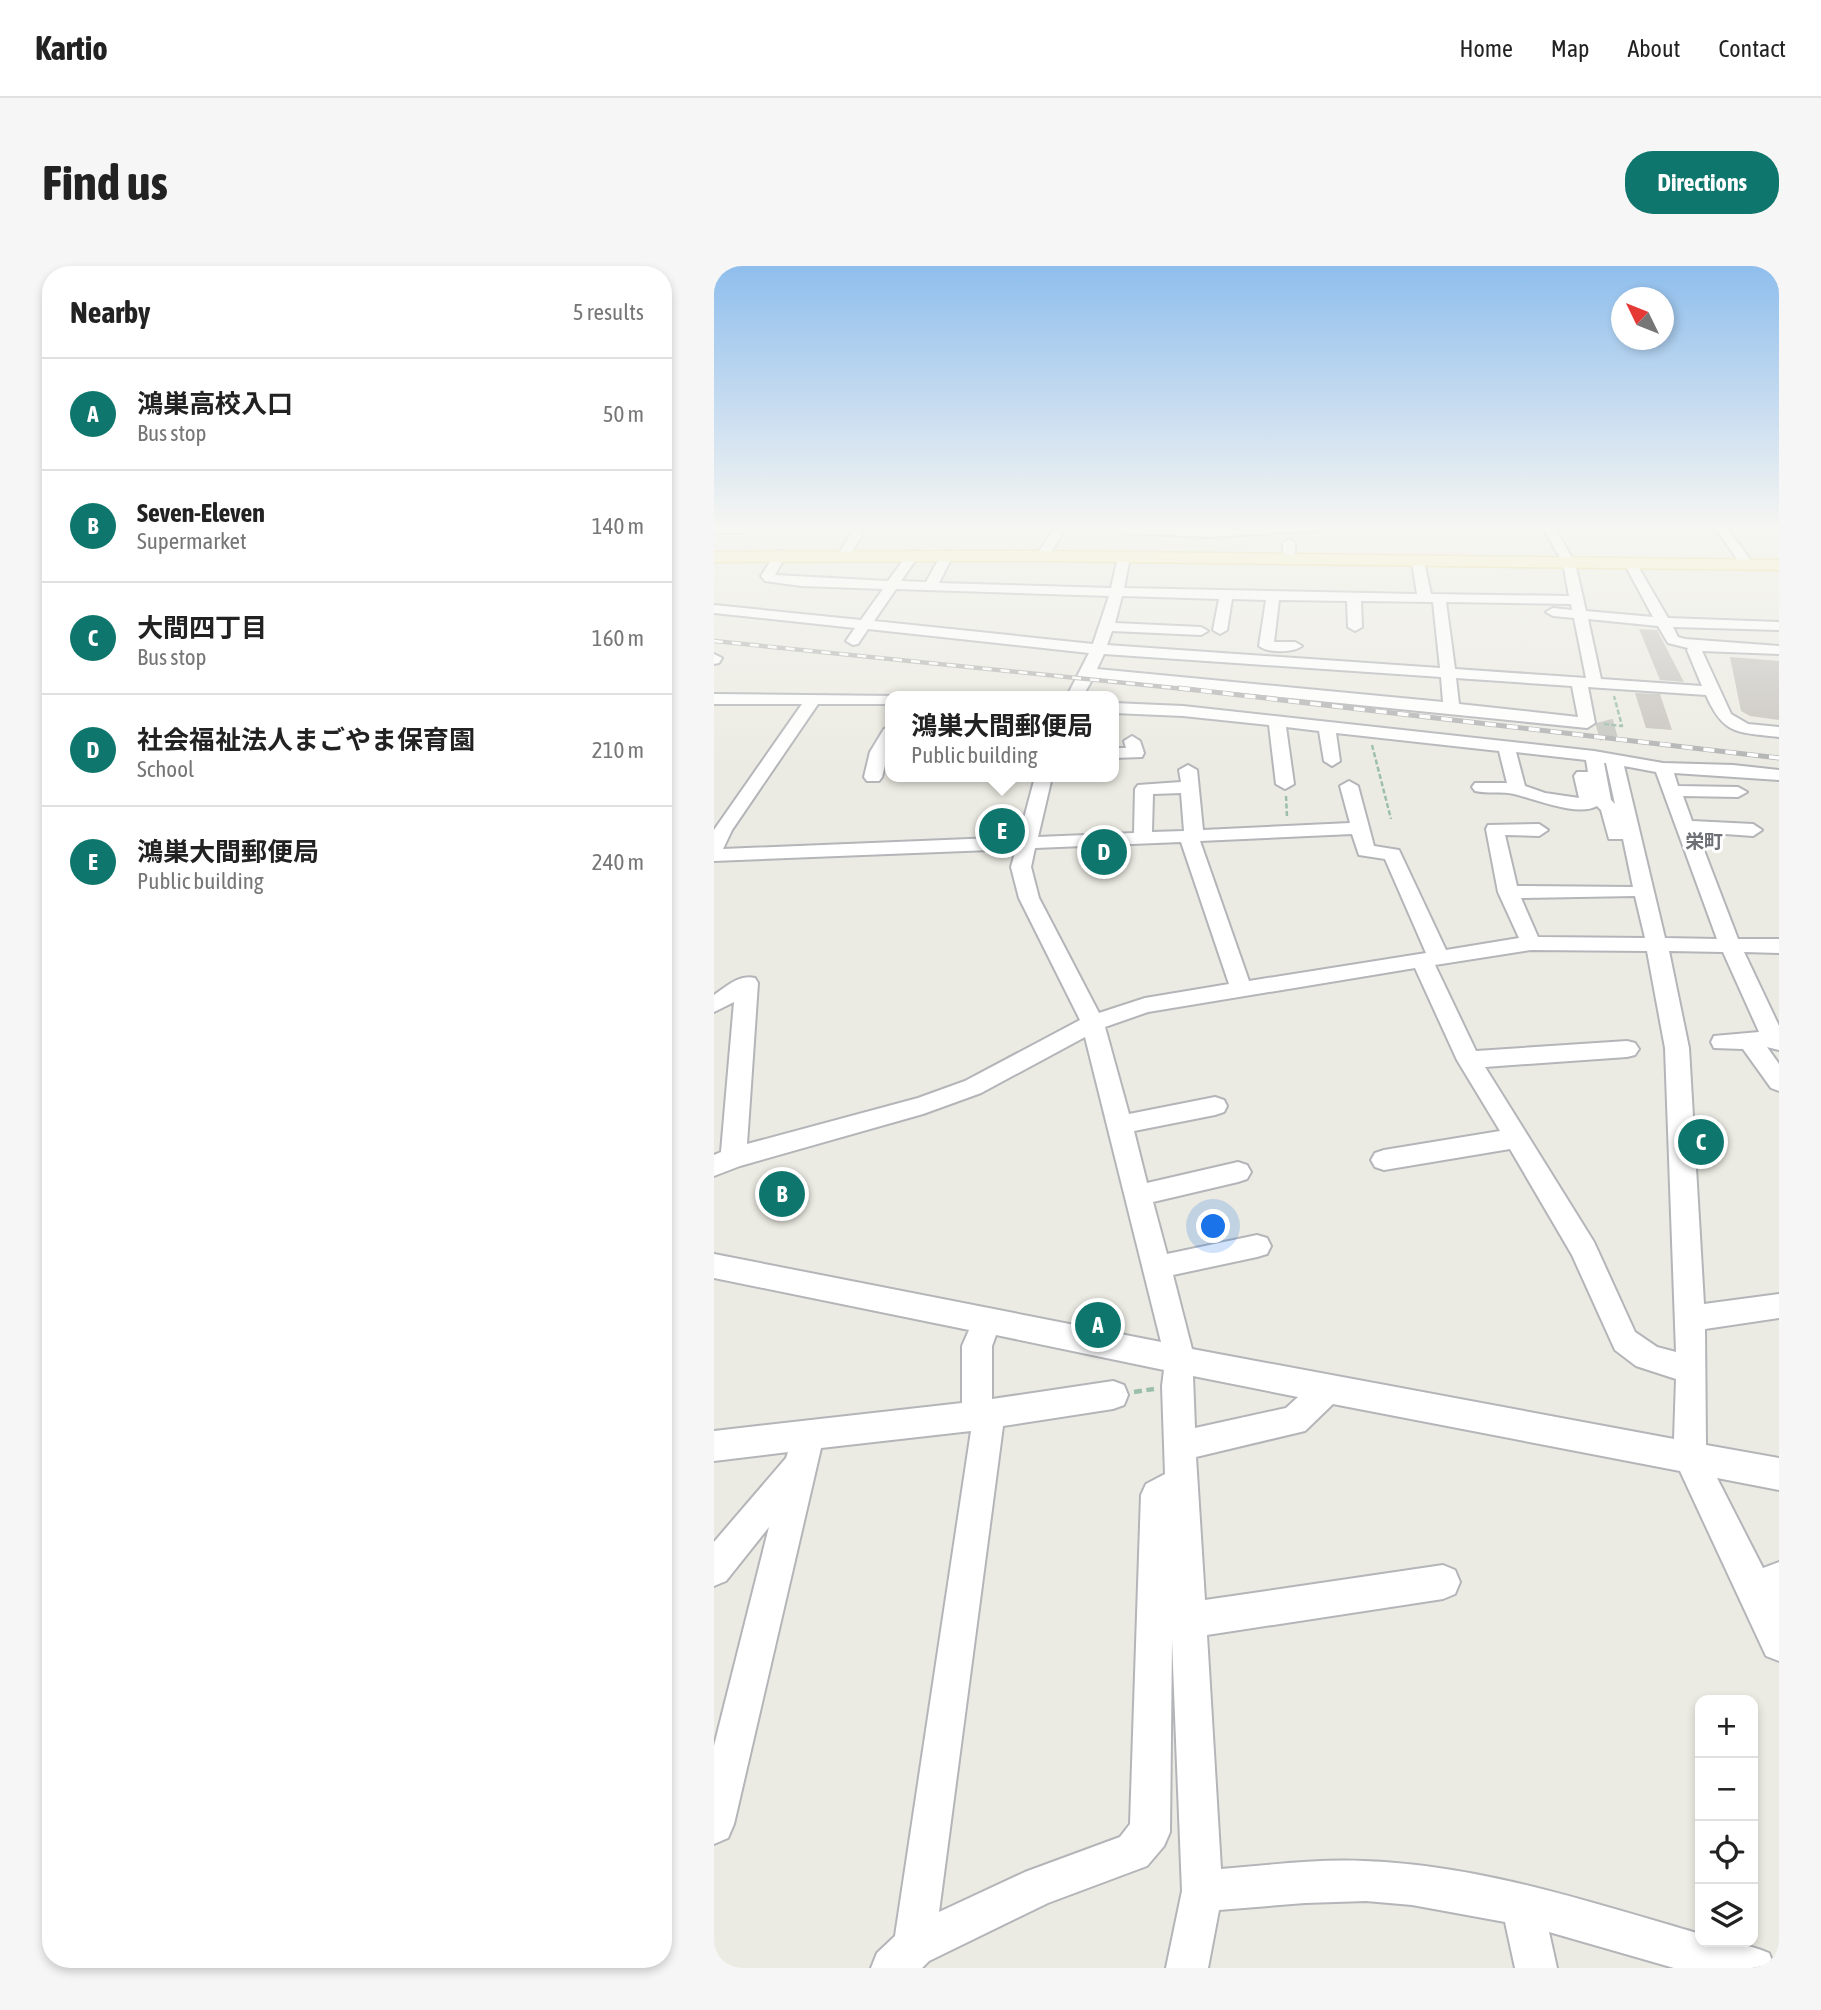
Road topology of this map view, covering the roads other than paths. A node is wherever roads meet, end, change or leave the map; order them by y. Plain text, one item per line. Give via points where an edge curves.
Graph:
1 (770, 605) edge
2 (879, 605) edge
3 (1114, 605) edge
4 (1224, 605) edge
5 (1272, 605) edge
6 (1354, 605) edge
7 (1433, 605) edge
8 (1532, 605) edge
9 (1577, 605) edge
10 (1654, 605) edge
11 (714, 609) edge
12 (1578, 612) junction
13 (764, 614) junction
14 (1663, 622) junction
15 (867, 624) junction
16 (1779, 626) edge
17 (1107, 627) junction
18 (1355, 627) dead end
19 (1220, 630) dead end
20 (1201, 631) dead end
21 (853, 641) dead end
22 (1307, 646) dead end
23 (1335, 647) dead end
24 (1697, 647) junction
25 (1097, 649) junction
26 (1779, 650) edge
27 (1334, 664) junction
28 (1447, 671) junction
29 (1090, 673) junction
30 (1597, 678) junction
31 (1078, 691) edge
32 (1712, 691) junction
33 (714, 699) edge
34 (813, 699) junction
35 (885, 699) edge
36 (1119, 708) edge
37 (1451, 708) junction
38 (1601, 709) tunnel mouth
39 (1277, 722) junction
40 (1327, 728) junction
41 (1779, 732) edge
42 (885, 740) edge
43 (1132, 741) dead end
44 (1507, 749) junction
45 (1119, 753) edge
46 (1573, 754) junction
47 (1612, 756) junction
48 (1332, 761) dead end
49 (1663, 768) junction
50 (1779, 775) edge
51 (873, 777) dead end
52 (1042, 782) edge
53 (1285, 784) road end
54 (1349, 786) dead end
55 (1481, 787) dead end
56 (1524, 792) junction
57 (1671, 792) junction
58 (1738, 792) dead end
59 (1683, 826) junction
60 (1359, 828) junction
61 (1753, 830) dead end
62 (1189, 837) junction
63 (1143, 839) junction
64 (1026, 841) junction
65 (714, 848) edge
66 (714, 855) edge
67 (1508, 892) junction
68 (1628, 892) junction
69 (1653, 934) junction
70 (1531, 943) junction
71 (1730, 945) junction
72 (1779, 946) edge
73 (1431, 959) junction
74 (1241, 988) junction
75 (714, 1005) edge
76 (1093, 1023) junction
77 (1768, 1041) edge
78 (1721, 1042) dead end
79 (1627, 1049) dead end
80 (1469, 1060) junction
81 (1779, 1082) edge
82 (1215, 1106) dead end
83 (1120, 1125) junction
84 (1517, 1138) junction
85 (1384, 1160) dead end
86 (720, 1161) edge
87 (1238, 1172) dead end
88 (1139, 1195) junction
89 (1257, 1246) dead end
90 (714, 1266) edge
91 (1158, 1267) junction
92 (1779, 1306) edge
93 (1691, 1319) junction
94 (988, 1320) junction
95 (1689, 1368) junction
96 (1179, 1372) junction
97 (1328, 1389) junction
98 (1113, 1395) road end
99 (983, 1415) junction
100 (714, 1446) edge
101 (803, 1450) junction
102 (1690, 1457) junction
103 (1181, 1464) junction
104 (1779, 1474) edge
105 (714, 1569) edge
106 (1443, 1582) dead end
107 (1768, 1584) edge
108 (1188, 1620) junction
109 (1779, 1643) edge
110 (714, 1824) edge
111 (1202, 1891) junction
112 (1522, 1903) junction
113 (903, 1957) edge
114 (1187, 1968) edge
115 (1536, 1968) edge
116 (1754, 1968) edge

1 - 13 street
2 - 15 street
3 - 17 street
4 - 19 street
5 - 22 street via 1266,646
6 - 18 street
7 - 28 street
8 - 12 street
9 - 12 street
10 - 14 street
11 - 13 street
12 - 14 street
12 - 30 street
12 - 30 street via 1601,639
13 - 15 street
14 - 16 street
14 - 24 street via 1673,640
15 - 21 street
15 - 25 street
17 - 20 street
17 - 25 street
23 - 27 street
24 - 26 street
24 - 32 street via 1693,650
25 - 27 street
25 - 29 street
27 - 28 street
28 - 30 street
28 - 37 street
29 - 31 street
29 - 37 street
30 - 32 street
30 - 37 street via 1587,723
30 - 38 street
32 - 41 street via 1724,718 1744,728
33 - 34 street
34 - 35 street
34 - 65 street
36 - 39 street
39 - 40 street
39 - 53 street
40 - 44 street
40 - 48 street
42 - 51 street
43 - 45 street via 1136,753
44 - 46 street
44 - 56 street
46 - 47 street
46 - 56 street via 1574,766 1586,780 1589,804 1551,802
47 - 49 street
47 - 68 street via 1602,801 1610,809
47 - 69 street
49 - 50 street
49 - 57 street
52 - 64 street
54 - 60 street
55 - 56 street
56 - 67 street via 1540,836 1495,829
57 - 58 street
57 - 59 street
59 - 61 street
59 - 71 street
60 - 62 street
60 - 73 street via 1366,851 1392,854
62 - 63 street
62 - 63 street via 1194,830 1190,779 1144,789
62 - 74 street
63 - 64 street
64 - 66 street
64 - 76 street via 1021,867 1030,898
67 - 68 street
67 - 70 street
68 - 69 street via 1636,923
69 - 70 street
69 - 71 street
69 - 93 street via 1677,1048
70 - 73 street
71 - 72 street
71 - 77 street
73 - 74 street
73 - 80 street
74 - 76 street via 1145,1005
75 - 86 street via 747,984
76 - 83 street
76 - 86 street via 973,1087
77 - 78 street
77 - 81 street
79 - 80 street
80 - 84 street
82 - 83 street
83 - 88 street
84 - 85 street
84 - 95 street via 1584,1250 1625,1341 1650,1359
87 - 88 street
88 - 91 street
89 - 91 street
90 - 94 street
91 - 96 street
92 - 93 street
93 - 95 street
94 - 96 street
94 - 99 street via 977,1346
95 - 102 street
96 - 97 street
96 - 103 street
97 - 102 street
97 - 103 street via 1294,1421
98 - 99 street
99 - 101 street
99 - 113 street
100 - 101 street
101 - 105 street
101 - 110 street
102 - 104 street
102 - 107 street
103 - 108 street
103 - 113 street via 1157,1495 1150,1832 1133,1852 1039,1886
106 - 108 street
107 - 109 street
108 - 111 street
111 - 112 street via 1366,1881
111 - 114 street
112 - 115 street
112 - 116 street

